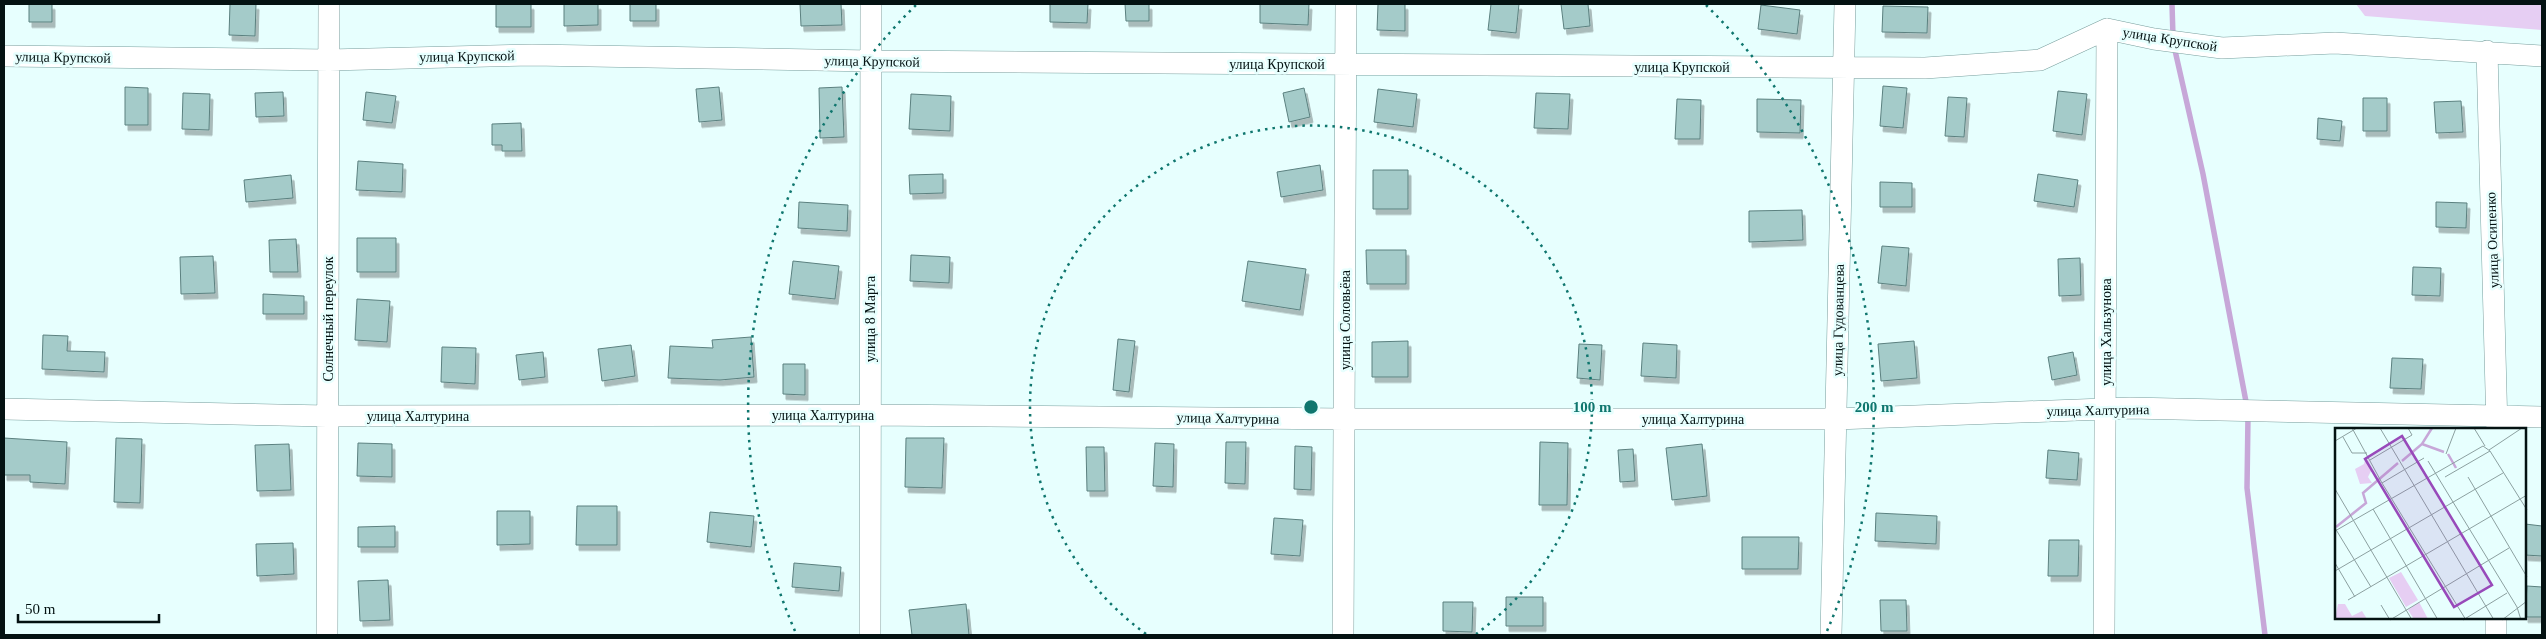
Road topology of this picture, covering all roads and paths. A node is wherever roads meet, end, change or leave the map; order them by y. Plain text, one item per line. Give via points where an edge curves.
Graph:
1 (329, 4) edge
2 (871, 4) edge
3 (1346, 4) edge
4 (1846, 4) edge
5 (2107, 29) junction
6 (2486, 51) junction
7 (4, 56) edge
8 (2542, 56) edge
9 (329, 60) junction
10 (871, 61) junction
11 (1347, 64) junction
12 (1844, 68) junction
13 (4, 409) edge
14 (2105, 409) junction
15 (870, 415) junction
16 (327, 416) junction
17 (2542, 417) edge
18 (1345, 419) junction
19 (1836, 419) junction
20 (2497, 423) edge
21 (2496, 619) edge
22 (327, 635) edge
23 (870, 635) edge
24 (1343, 635) edge
25 (1831, 635) edge
26 (2104, 635) edge
27 (2496, 635) edge

1 - 9 street, Солнечный переулок
2 - 10 street, улица 8 Марта
3 - 11 street, улица Соловьёва
4 - 12 street, улица Гудованцева
5 - 6 street, улица Крупской via 2222,48 2336,43
5 - 12 street, улица Крупской via 2040,60 1925,68
5 - 14 street, улица Хальзунова
6 - 8 street, улица Крупской
6 - 20 street, улица Осипенко
7 - 9 street, улица Крупской
9 - 10 street, улица Крупской via 532,54
9 - 16 street, Солнечный переулок
10 - 11 street, улица Крупской
10 - 15 street, улица 8 Марта
11 - 12 street, улица Крупской
11 - 18 street, улица Соловьёва
12 - 19 street, улица Гудованцева
13 - 16 street, улица Халтурина
14 - 19 street, улица Халтурина
14 - 20 street, улица Халтурина
14 - 26 street, улица Хальзунова
15 - 16 street, улица Халтурина
15 - 18 street, улица Халтурина
15 - 23 street, улица 8 Марта
16 - 22 street, Солнечный переулок
17 - 20 street, улица Халтурина
18 - 19 street, улица Халтурина
18 - 24 street, улица Соловьёва
19 - 25 street, улица Гудованцева
21 - 27 street

